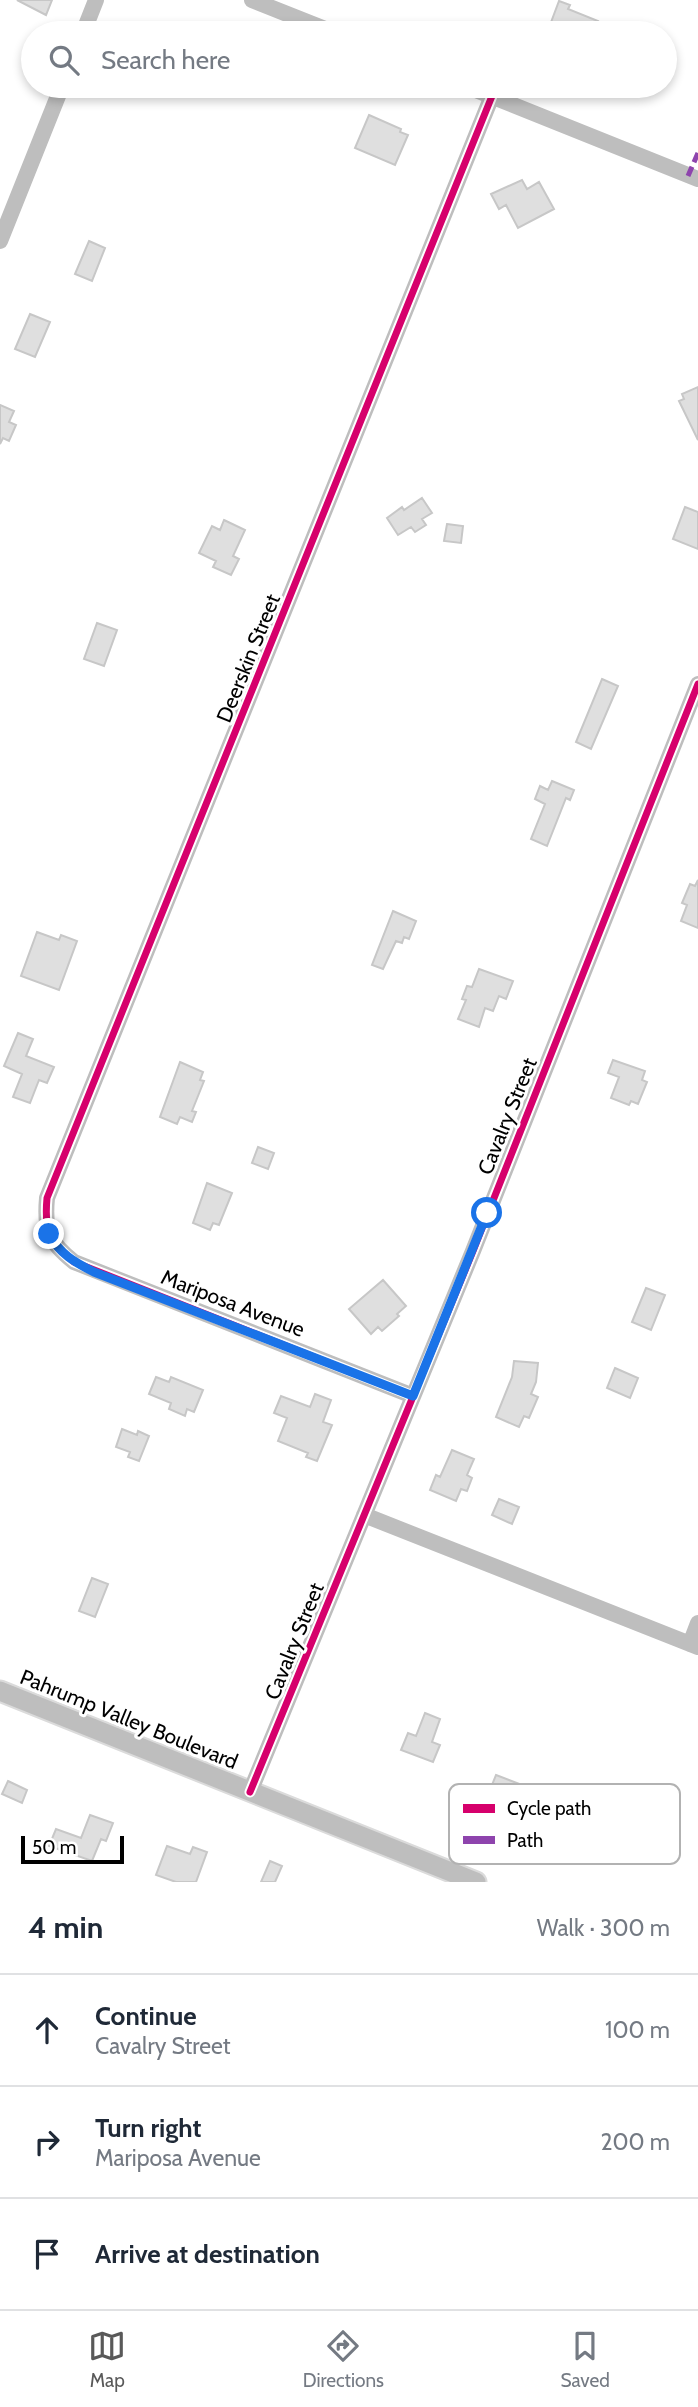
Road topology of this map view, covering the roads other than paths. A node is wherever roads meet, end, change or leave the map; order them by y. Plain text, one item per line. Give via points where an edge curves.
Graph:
1 (96, 0) edge
2 (252, 0) edge
3 (88, 21) edge
4 (305, 21) edge
5 (57, 98) edge
6 (491, 98) edge
7 (497, 98) edge
8 (698, 179) edge
9 (0, 241) edge
10 (698, 684) edge
11 (49, 1234) joint
12 (413, 1396) junction
13 (364, 1514) junction
14 (698, 1623) edge
15 (694, 1646) edge
16 (0, 1691) edge
17 (250, 1792) junction
18 (476, 1882) edge

1 - 3 street
2 - 4 street
5 - 9 street
6 - 11 street, Deerskin Street via 47,1198
7 - 8 street
10 - 12 street, Cavalry Street
11 - 12 street, Mariposa Avenue via 58,1249 94,1272
12 - 13 street, Cavalry Street
13 - 15 street
13 - 17 street, Cavalry Street
14 - 15 street
16 - 17 main road, Pahrump Valley Boulevard
17 - 18 main road, Pahrump Valley Boulevard

